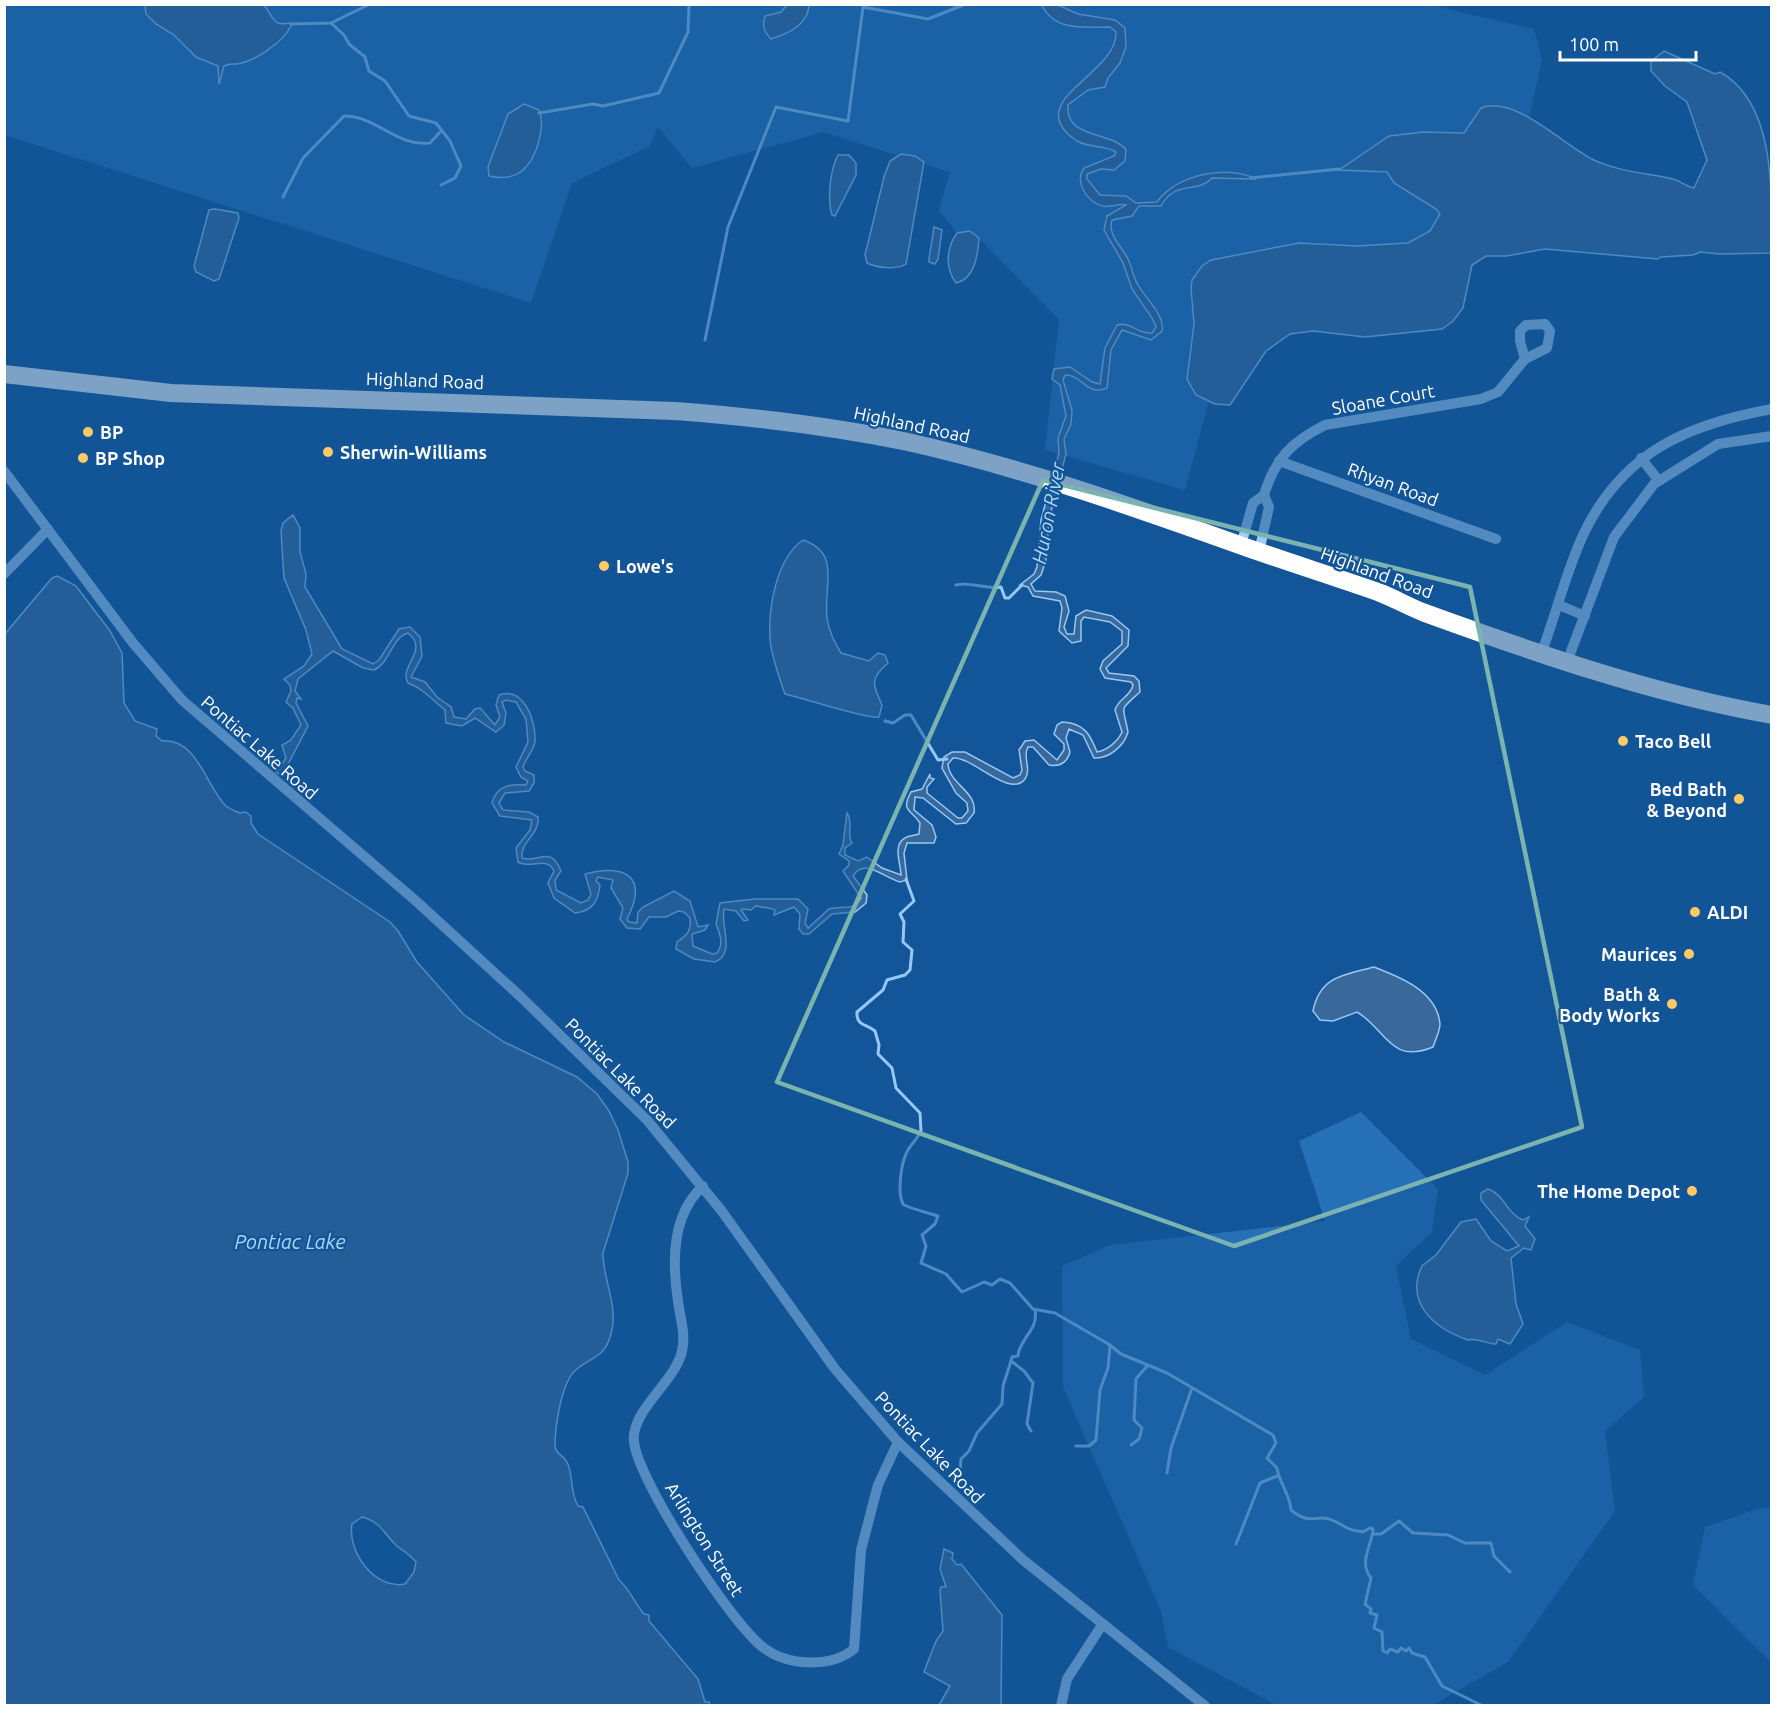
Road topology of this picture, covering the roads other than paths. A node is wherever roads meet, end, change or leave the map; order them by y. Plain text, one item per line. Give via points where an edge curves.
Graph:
1 (1525, 359) dead end
2 (4, 374) edge
3 (1772, 409) edge
4 (1772, 436) edge
5 (1641, 458) junction
6 (1278, 461) junction
7 (4, 471) edge
8 (1659, 481) junction
9 (1264, 495) junction
10 (48, 529) junction
11 (1496, 539) dead end
12 (1241, 545) junction
13 (1259, 552) junction
14 (4, 574) edge
15 (1559, 605) junction
16 (1585, 616) junction
17 (1541, 654) junction
18 (1567, 662) junction
19 (1772, 715) edge
20 (703, 1186) junction
21 (898, 1442) junction
22 (1102, 1625) junction
23 (1061, 1706) edge
24 (1205, 1706) edge

1 - 6 street, Sloane Court via 1498,392 1481,399 1324,425 1303,436
2 - 12 highway, Highland Road via 171,393 522,404 739,416 886,438 1018,471
3 - 5 street via 1726,417 1670,440
4 - 8 street via 1718,444
5 - 8 street
5 - 15 street via 1624,473 1584,533
6 - 9 street, Sloane Court
6 - 11 street, Rhyan Road
7 - 10 street, Pontiac Lake Road
8 - 16 street via 1614,537
9 - 12 street, Sloane Court via 1253,503
9 - 13 street, Sloane Court via 1269,507
10 - 14 street
10 - 20 street, Pontiac Lake Road via 133,643 182,700 513,989 647,1120
12 - 13 highway, Highland Road
13 - 17 highway, Highland Road
15 - 16 street
15 - 17 street
16 - 18 street
17 - 18 highway, Highland Road
18 - 19 highway, Highland Road
20 - 21 street, Pontiac Lake Road via 823,1353
20 - 21 street, Arlington Street via 690,1200 675,1250 674,1272 684,1335 682,1353 636,1426 633,1441 668,1517 704,1576 766,1650 809,1662 829,1661 854,1649 866,1528 885,1465
21 - 22 street, Pontiac Lake Road via 991,1532
22 - 23 street via 1066,1679
22 - 24 street, Pontiac Lake Road

